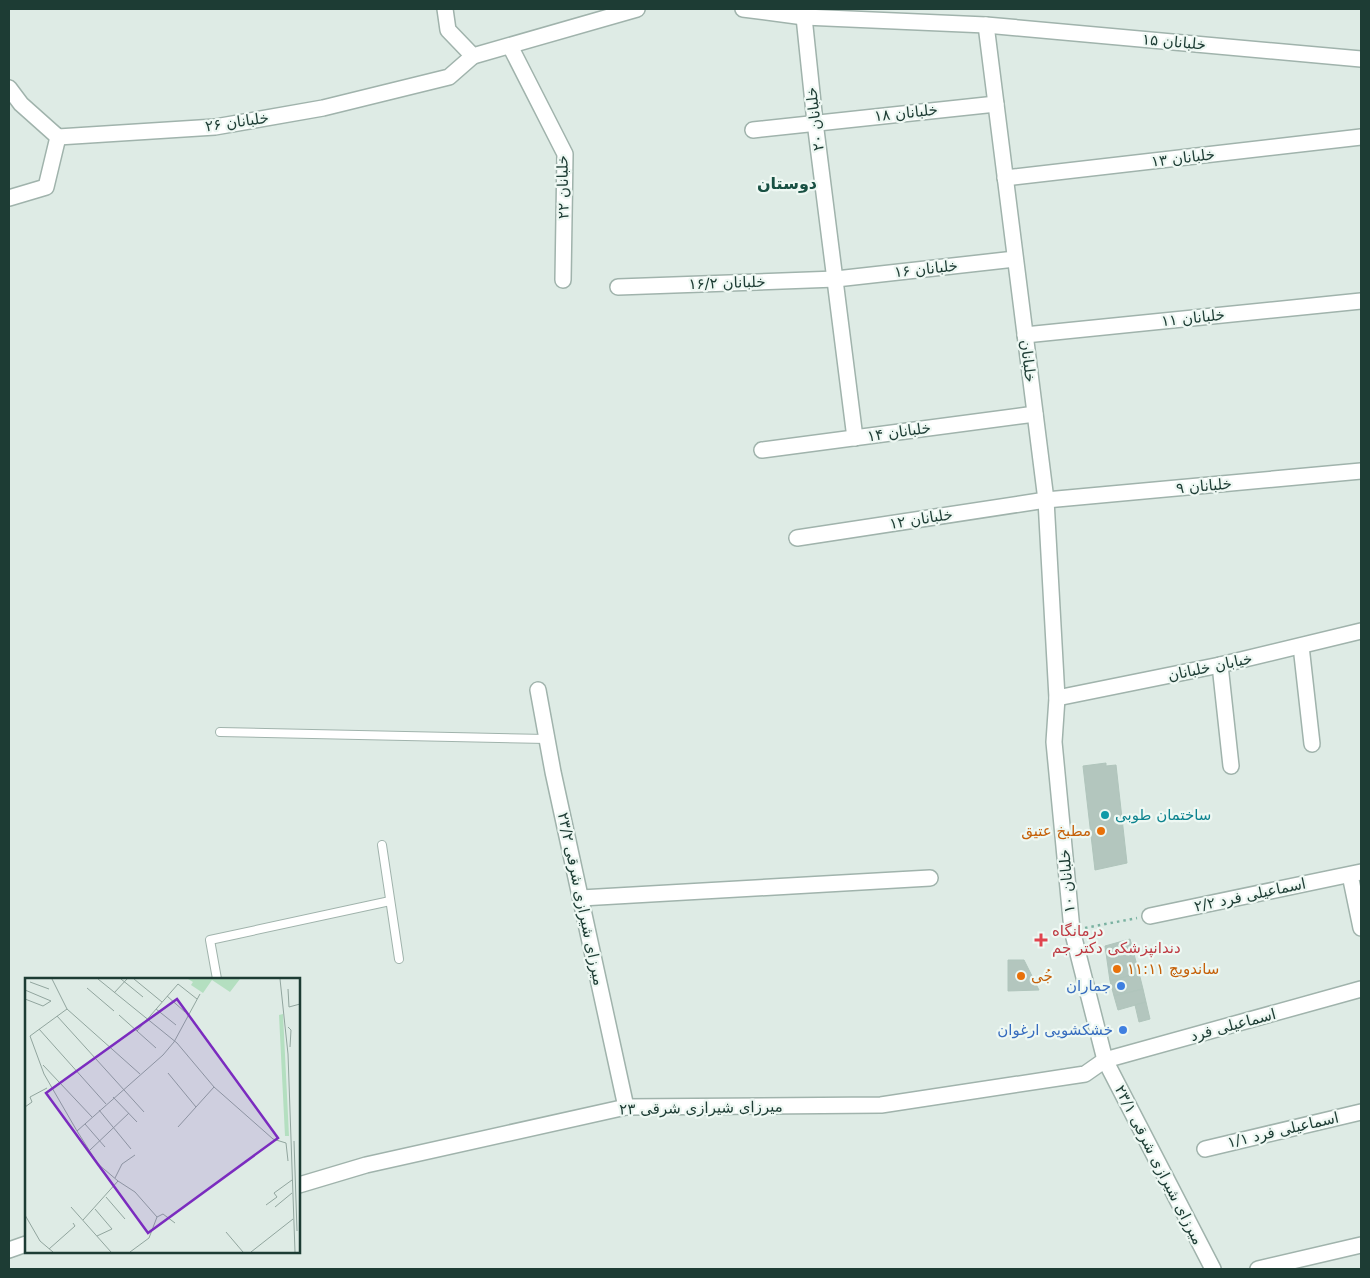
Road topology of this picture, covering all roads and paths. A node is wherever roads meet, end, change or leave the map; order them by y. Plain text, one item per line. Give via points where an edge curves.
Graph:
1 (445, 9) edge
2 (637, 9) edge
3 (743, 9) edge
4 (804, 17) junction
5 (986, 25) junction
6 (510, 46) junction
7 (473, 56) junction
8 (1361, 59) edge
9 (9, 88) edge
10 (996, 104) junction
11 (816, 122) junction
12 (753, 130) dead end
13 (58, 137) junction
14 (1361, 137) edge
15 (1005, 178) junction
16 (9, 198) edge
17 (1015, 259) junction
18 (836, 279) junction
19 (563, 280) dead end
20 (618, 287) dead end
21 (1361, 301) edge
22 (1025, 335) junction
23 (1035, 414) junction
24 (855, 438) junction
25 (762, 450) dead end
26 (1361, 471) edge
27 (1046, 500) junction
28 (796, 538) dead end
29 (1361, 631) edge
30 (1300, 646) junction
31 (1220, 665) junction
32 (538, 690) dead end
33 (1057, 698) junction
34 (220, 732) dead end
35 (547, 739) junction
36 (1312, 744) dead end
37 (1231, 766) dead end
38 (382, 845) dead end
39 (1356, 873) edge
40 (930, 878) dead end
41 (581, 898) junction
42 (390, 901) junction
43 (1150, 916) joint
44 (1361, 928) edge
45 (1072, 930) junction
46 (399, 959) dead end
47 (216, 978) edge
48 (1361, 989) edge
49 (1105, 1060) junction
50 (626, 1107) junction
51 (1361, 1112) edge
52 (1205, 1149) dead end
53 (300, 1185) edge
54 (25, 1244) edge
55 (1361, 1245) edge
56 (9, 1250) edge
57 (1213, 1269) edge
58 (1258, 1269) edge

1 - 7 street via 448,30
2 - 6 street
3 - 4 street, ۱۵ خلبانان
4 - 5 street, ۱۵ خلبانان
4 - 11 street, ۲۰ خلبانان
5 - 8 street, ۱۵ خلبانان
5 - 10 street, خلبانان
6 - 7 street
6 - 19 street, ۲۲ خلبانان via 565,154
7 - 13 street, ۲۶ خلبانان via 449,77 323,108 215,127
9 - 13 street via 21,104
10 - 11 street, ۱۸ خلبانان
10 - 15 street, خلبانان
11 - 12 street, ۱۸ خلبانان
11 - 18 street, ۲۰ خلبانان
13 - 16 street via 46,187
14 - 15 street, ۱۳ خلبانان
15 - 17 street, خلبانان
17 - 18 street, ۱۶ خلبانان
17 - 22 street, خلبانان
18 - 20 street, ۱۶/۲ خلبانان
18 - 24 street, ۲۰ خلبانان
21 - 22 street, ۱۱ خلبانان
22 - 23 street, خلبانان
23 - 24 street, ۱۴ خلبانان
23 - 27 street, خلبانان
24 - 25 street, ۱۴ خلبانان
26 - 27 street, ۹ خلبانان
27 - 28 street, ۱۲ خلبانان
27 - 33 street, خلبانان
29 - 30 street, خیابان خلبانان
30 - 31 street, خیابان خلبانان
30 - 36 street
31 - 33 street, خیابان خلبانان
31 - 37 street
32 - 35 street, ۲۳/۲ میرزای شیرازی شرقی
33 - 45 street, ۱۰ خلبانان via 1054,742
34 - 35 lane
35 - 41 street, ۲۳/۲ میرزای شیرازی شرقی
38 - 42 lane
39 - 43 street, ۲/۲ اسماعیلی فرد
39 - 44 street
40 - 41 street
41 - 50 street, ۲۳/۲ میرزای شیرازی شرقی
42 - 46 lane
42 - 47 lane via 210,940
43 - 45 path
45 - 49 street, ۱۰ خلبانان
48 - 49 street, اسماعیلی فرد
49 - 50 street, ۲۳ میرزای شیرازی شرقی via 1085,1074 881,1105
49 - 57 street, ۲۳/۱ میرزای شیرازی شرقی
50 - 53 street, ۲۳ میرزای شیرازی شرقی via 366,1165
51 - 52 street, ۱/۱ اسماعیلی فرد
54 - 56 street
55 - 58 street

